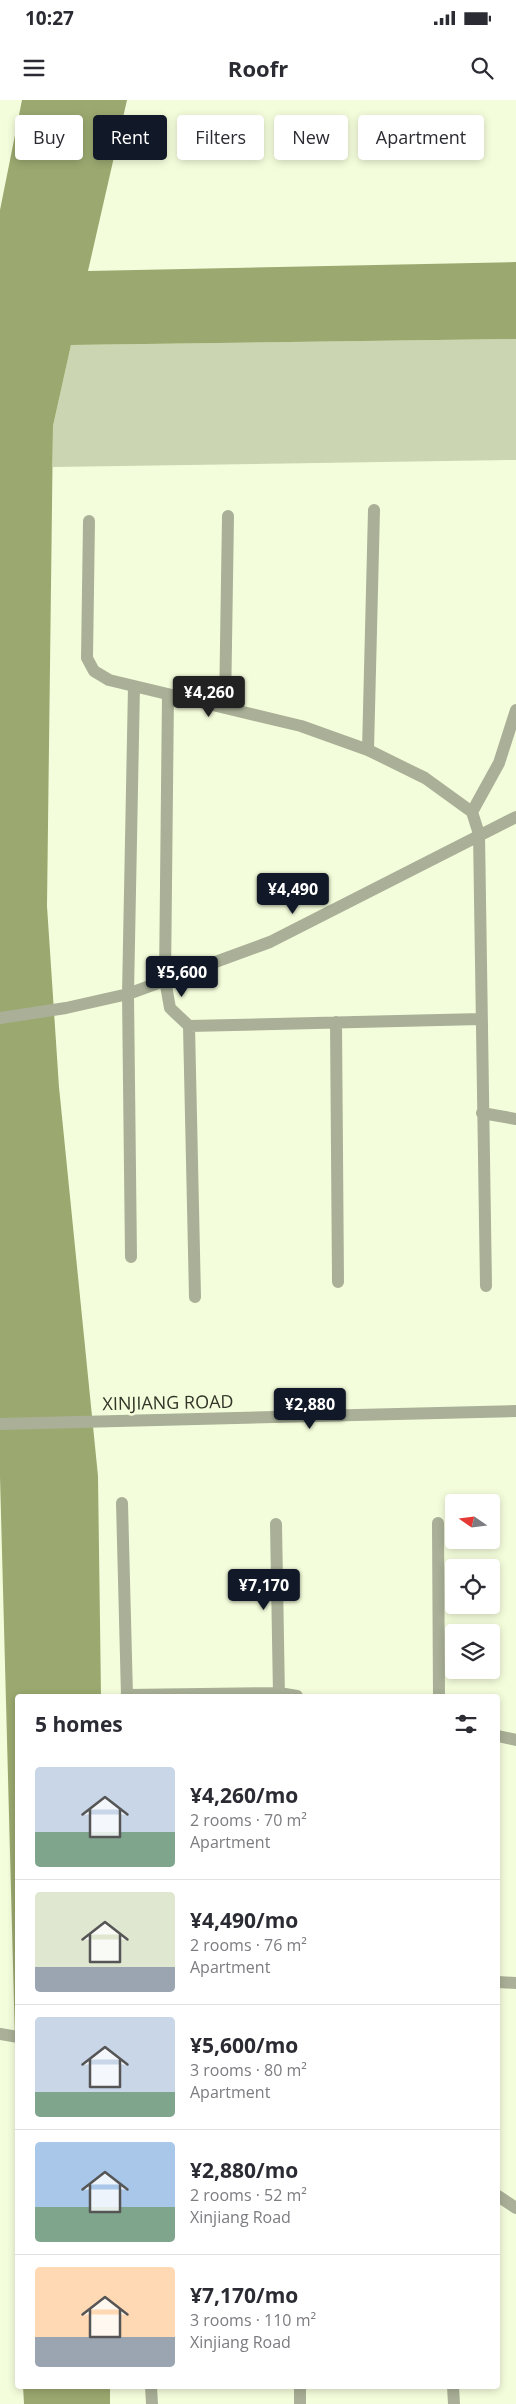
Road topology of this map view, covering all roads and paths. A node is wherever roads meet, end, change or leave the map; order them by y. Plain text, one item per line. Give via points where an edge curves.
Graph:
1 (374, 510) dead end
2 (228, 516) dead end
3 (89, 522) dead end
4 (134, 686) junction
5 (168, 694) junction
6 (225, 708) junction
7 (516, 710) edge
8 (368, 750) junction
9 (472, 812) junction
10 (516, 817) edge
11 (479, 834) junction
12 (165, 980) junction
13 (128, 994) junction
14 (0, 1018) edge
15 (481, 1019) junction
16 (336, 1022) junction
17 (189, 1026) junction
18 (482, 1113) junction
19 (516, 1119) edge
20 (131, 1257) dead end
21 (338, 1282) dead end
22 (486, 1286) dead end
23 (195, 1297) dead end
24 (516, 1411) edge
25 (0, 1424) edge
26 (122, 1503) dead end
27 (438, 1523) dead end
28 (276, 1524) dead end
29 (127, 1694) edge
30 (279, 1694) edge
31 (439, 1694) edge
32 (500, 1736) edge
33 (516, 1740) edge
34 (500, 1982) edge
35 (516, 1983) edge
36 (500, 2197) edge
37 (516, 2208) edge
38 (151, 2389) edge
39 (300, 2389) edge
40 (454, 2389) edge
41 (152, 2404) edge
42 (300, 2404) edge
43 (454, 2404) edge

1 - 8 street
2 - 6 street
3 - 4 street via 87,658 94,671 109,680
4 - 5 street
4 - 13 street
5 - 6 street
5 - 12 street
6 - 8 street via 301,726
7 - 9 street via 500,763
8 - 9 street via 425,778
9 - 11 street
10 - 11 street
11 - 12 street via 270,942
11 - 15 street
12 - 13 street
12 - 17 street via 170,1008
13 - 14 street
13 - 20 street
15 - 16 street
15 - 18 street
16 - 17 street
16 - 21 street
17 - 23 street
18 - 19 street
18 - 22 street
24 - 25 street, XINJIANG ROAD
26 - 29 street
27 - 31 street
28 - 30 street
32 - 33 street
34 - 35 street
36 - 37 street
38 - 41 street
39 - 42 street
40 - 43 street

